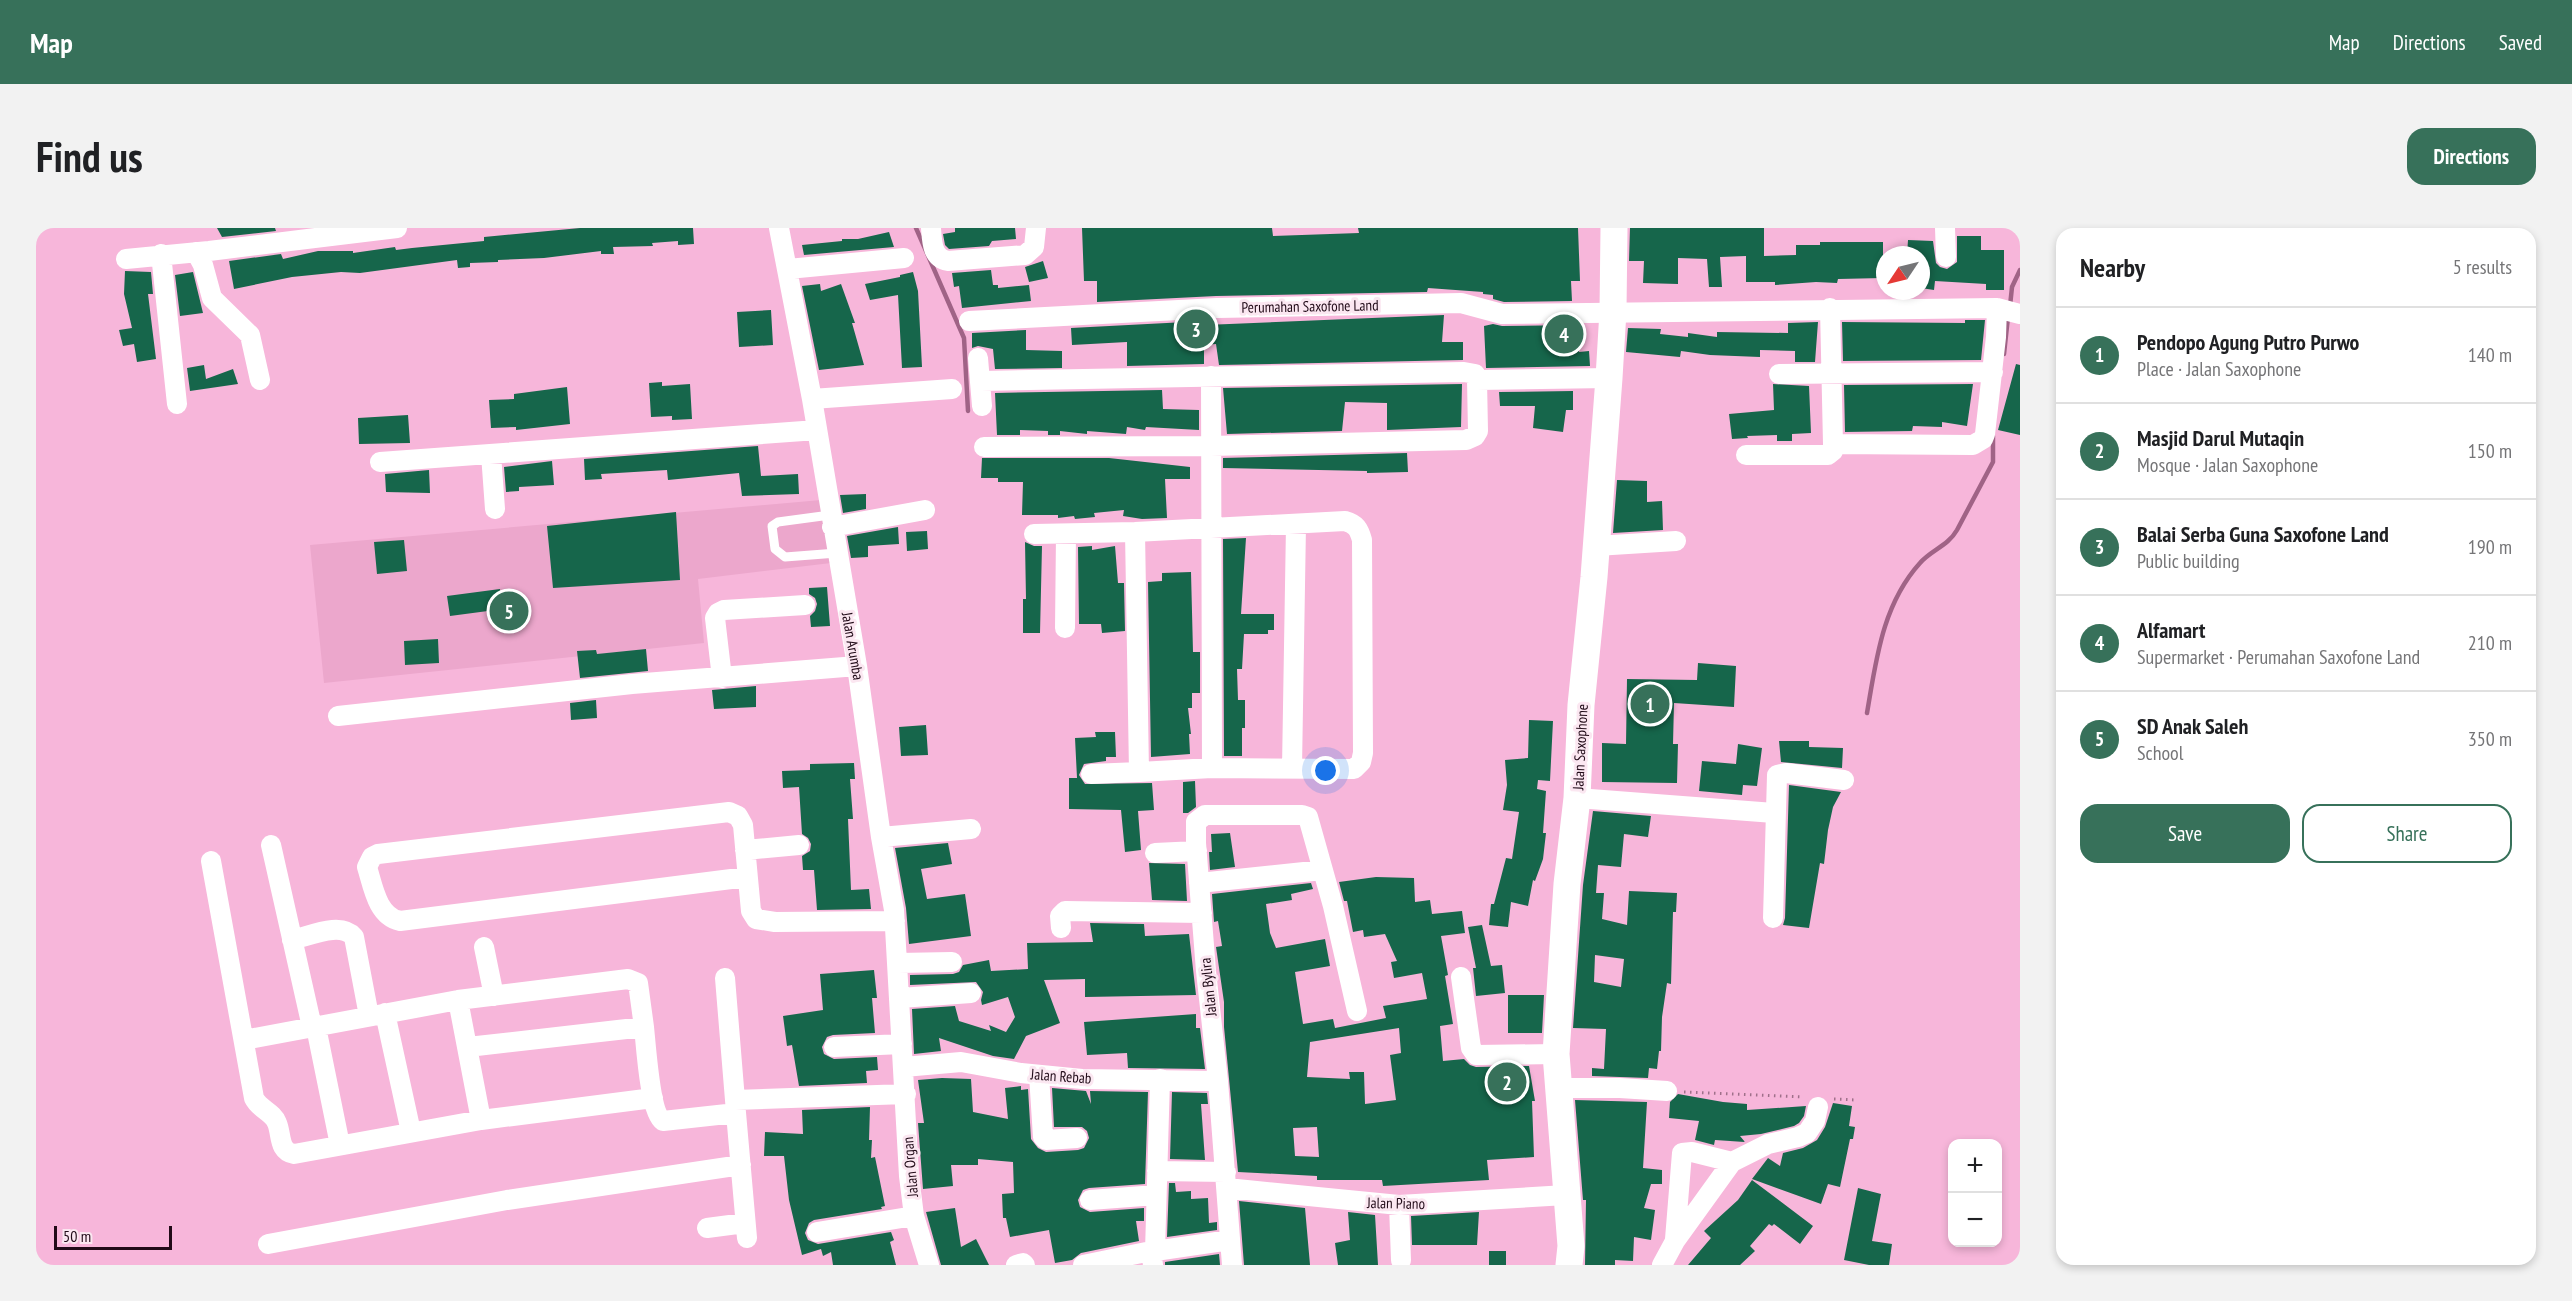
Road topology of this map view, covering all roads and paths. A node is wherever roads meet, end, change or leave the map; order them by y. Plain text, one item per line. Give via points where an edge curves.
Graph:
1 (397, 228) edge
2 (779, 228) edge
3 (931, 228) edge
4 (1036, 228) edge
5 (1614, 228) edge
6 (1945, 228) edge
7 (202, 251) junction
8 (161, 254) junction
9 (1946, 257) dead end
10 (126, 258) dead end
11 (904, 258) dead end
12 (788, 269) junction
13 (1830, 308) junction
14 (1613, 311) junction
15 (2009, 311) edge
16 (969, 321) dead end
17 (978, 358) dead end
18 (1993, 372) junction
19 (1831, 373) junction
20 (1779, 374) dead end
21 (1211, 376) junction
22 (1610, 378) junction
23 (260, 380) dead end
24 (1477, 380) junction
25 (981, 381) junction
26 (952, 389) dead end
27 (812, 399) junction
28 (177, 404) dead end
29 (982, 406) dead end
30 (817, 430) junction
31 (1833, 444) junction
32 (1211, 446) junction
33 (984, 447) dead end
34 (491, 454) junction
35 (1746, 455) dead end
36 (380, 462) dead end
37 (495, 509) dead end
38 (925, 510) dead end
39 (831, 521) junction
40 (1296, 525) junction
41 (1213, 527) junction
42 (1135, 532) junction
43 (1034, 534) dead end
44 (1066, 534) junction
45 (1676, 541) dead end
46 (1596, 546) junction
47 (837, 553) junction
48 (805, 605) dead end
49 (1065, 628) dead end
50 (857, 666) junction
51 (722, 678) junction
52 (338, 716) dead end
53 (1212, 768) junction
54 (1292, 768) junction
55 (1139, 772) junction
56 (1091, 774) dead end
57 (1844, 780) dead end
58 (1577, 798) junction
59 (1774, 813) junction
60 (971, 829) dead end
61 (881, 837) junction
62 (271, 845) dead end
63 (799, 845) dead end
64 (745, 850) junction
65 (1197, 851) junction
66 (1155, 854) dead end
67 (212, 861) dead end
68 (1323, 870) junction
69 (747, 878) junction
70 (1199, 884) junction
71 (1202, 913) junction
72 (1773, 918) dead end
73 (895, 921) junction
74 (1061, 928) dead end
75 (292, 940) junction
76 (484, 947) dead end
77 (952, 962) dead end
78 (898, 963) junction
79 (1461, 977) dead end
80 (725, 978) dead end
81 (971, 993) dead end
82 (494, 996) junction
83 (900, 998) junction
84 (458, 1000) junction
85 (1357, 1011) dead end
86 (377, 1014) junction
87 (314, 1027) junction
88 (644, 1027) junction
89 (244, 1040) junction
90 (902, 1044) junction
91 (468, 1047) junction
92 (834, 1047) dead end
93 (1556, 1054) junction
94 (904, 1067) junction
95 (1039, 1075) junction
96 (1160, 1079) junction
97 (1218, 1081) junction
98 (1559, 1089) junction
99 (1667, 1091) joint
100 (906, 1094) junction
101 (652, 1098) junction
102 (1856, 1100) dead end
103 (1820, 1101) junction
104 (736, 1107) junction
105 (481, 1120) junction
106 (411, 1132) junction
107 (1077, 1138) dead end
108 (340, 1145) junction
109 (1732, 1161) junction
110 (741, 1165) junction
111 (1157, 1171) junction
112 (1226, 1180) junction
113 (1156, 1195) junction
114 (1566, 1195) junction
115 (1090, 1200) dead end
116 (1399, 1205) junction
117 (915, 1216) junction
118 (707, 1228) dead end
119 (817, 1232) dead end
120 (1230, 1240) junction
121 (1675, 1241) junction
122 (268, 1244) dead end
123 (1153, 1256) edge
124 (1401, 1260) dead end
125 (929, 1265) edge
126 (1083, 1265) edge
127 (1232, 1265) edge
128 (1569, 1265) edge
129 (1662, 1265) edge

1 - 7 street
2 - 12 street, Jalan Arumba
3 - 4 street via 937,255 948,261 1025,255 1034,247
5 - 14 main road, Jalan Saxophone
6 - 9 street
7 - 8 street
7 - 23 street via 212,298 250,335
8 - 10 street
8 - 28 street
11 - 12 street
12 - 27 street, Jalan Arumba
13 - 14 street, Perumahan Saxofone Land
13 - 15 street, Perumahan Saxofone Land
13 - 19 street
14 - 16 street, Perumahan Saxofone Land via 1502,314 1461,303 1217,308
14 - 22 main road, Jalan Saxophone
15 - 18 street
17 - 25 street
18 - 19 street
18 - 31 street via 1985,434 1973,445
19 - 20 street
19 - 31 street
21 - 24 street via 1464,372 1475,374
21 - 25 street
21 - 32 street
22 - 24 street
22 - 46 main road, Jalan Saxophone
24 - 32 street via 1478,431 1471,439
25 - 29 street
26 - 27 street
27 - 30 street, Jalan Arumba
30 - 34 street
30 - 39 street, Jalan Arumba
31 - 35 street via 1828,455
32 - 33 street
32 - 41 street
34 - 36 street
34 - 37 street
38 - 39 street
39 - 47 street, Jalan Arumba
39 - 47 lane via 778,522 772,526 772,533 775,549 781,555
40 - 41 street
40 - 54 street
40 - 54 street via 1345,521 1359,529 1363,753 1354,769
41 - 42 street
41 - 53 street
42 - 44 street
42 - 55 street
43 - 44 street
44 - 49 street
45 - 46 street
46 - 58 main road, Jalan Saxophone via 1581,705
47 - 50 street, Jalan Arumba
48 - 51 street via 718,613 715,618
50 - 51 street
50 - 61 street, Jalan Arumba
51 - 52 street
53 - 54 street
53 - 55 street
55 - 56 street
57 - 59 street via 1777,775
58 - 59 street
58 - 93 main road, Jalan Saxophone
59 - 72 street
60 - 61 street
61 - 73 street, Jalan Arumba
62 - 75 street
63 - 64 street
64 - 69 street
64 - 69 street via 742,821 729,812 378,854 367,867 380,907 400,921
65 - 66 street
65 - 68 street, Jalan Bylira via 1196,822 1202,815 1306,816
65 - 70 street, Jalan Bylira
67 - 89 street
68 - 70 street
68 - 85 street
69 - 73 street via 751,911 761,922
70 - 71 street, Jalan Bylira
71 - 74 street via 1065,911 1060,915
71 - 97 street, Jalan Bylira
73 - 78 street, Jalan Arumba
75 - 86 street via 340,929 350,932
75 - 87 street
76 - 82 street
77 - 78 street
78 - 83 street, Jalan Arumba
79 - 93 street via 1469,1039 1476,1055
80 - 104 street
81 - 83 street
82 - 84 street
82 - 88 street via 628,979 638,983
83 - 90 street, Jalan Arumba
84 - 86 street
84 - 91 street
86 - 87 street
86 - 106 street
87 - 89 street
87 - 108 street
88 - 91 street
88 - 101 street
89 - 108 street via 254,1098 274,1117 284,1149 294,1154
90 - 92 street
90 - 94 street, Jalan Arumba
91 - 105 street
93 - 98 main road, Jalan Saxophone
94 - 95 street, Jalan Rebab via 961,1062
94 - 100 street, Jalan Organ
95 - 96 street, Jalan Rebab
95 - 107 street via 1043,1137
96 - 97 street, Jalan Rebab
96 - 111 street
97 - 112 street, Jalan Bylira
98 - 99 street
98 - 114 main road, Jalan Saxophone
99 - 103 path
100 - 104 street
100 - 117 street, Jalan Organ via 909,1176
101 - 104 street via 656,1115 663,1121
101 - 105 street
102 - 103 path
103 - 109 street via 1807,1133 1768,1144
104 - 110 street
105 - 106 street
106 - 108 street
109 - 121 street
109 - 121 street via 1682,1153
110 - 118 street via 746,1230
110 - 122 street via 507,1200
111 - 112 street, Jalan Piano
111 - 113 street
112 - 116 street, Jalan Piano
112 - 120 street, Jalan Bylira
113 - 115 street
113 - 123 street
114 - 116 street, Jalan Piano
114 - 128 main road, Jalan Saxophone
116 - 124 street
117 - 119 street
117 - 125 street, Jalan Organ
120 - 123 street
120 - 127 street, Jalan Bylira
121 - 129 street
123 - 126 street

